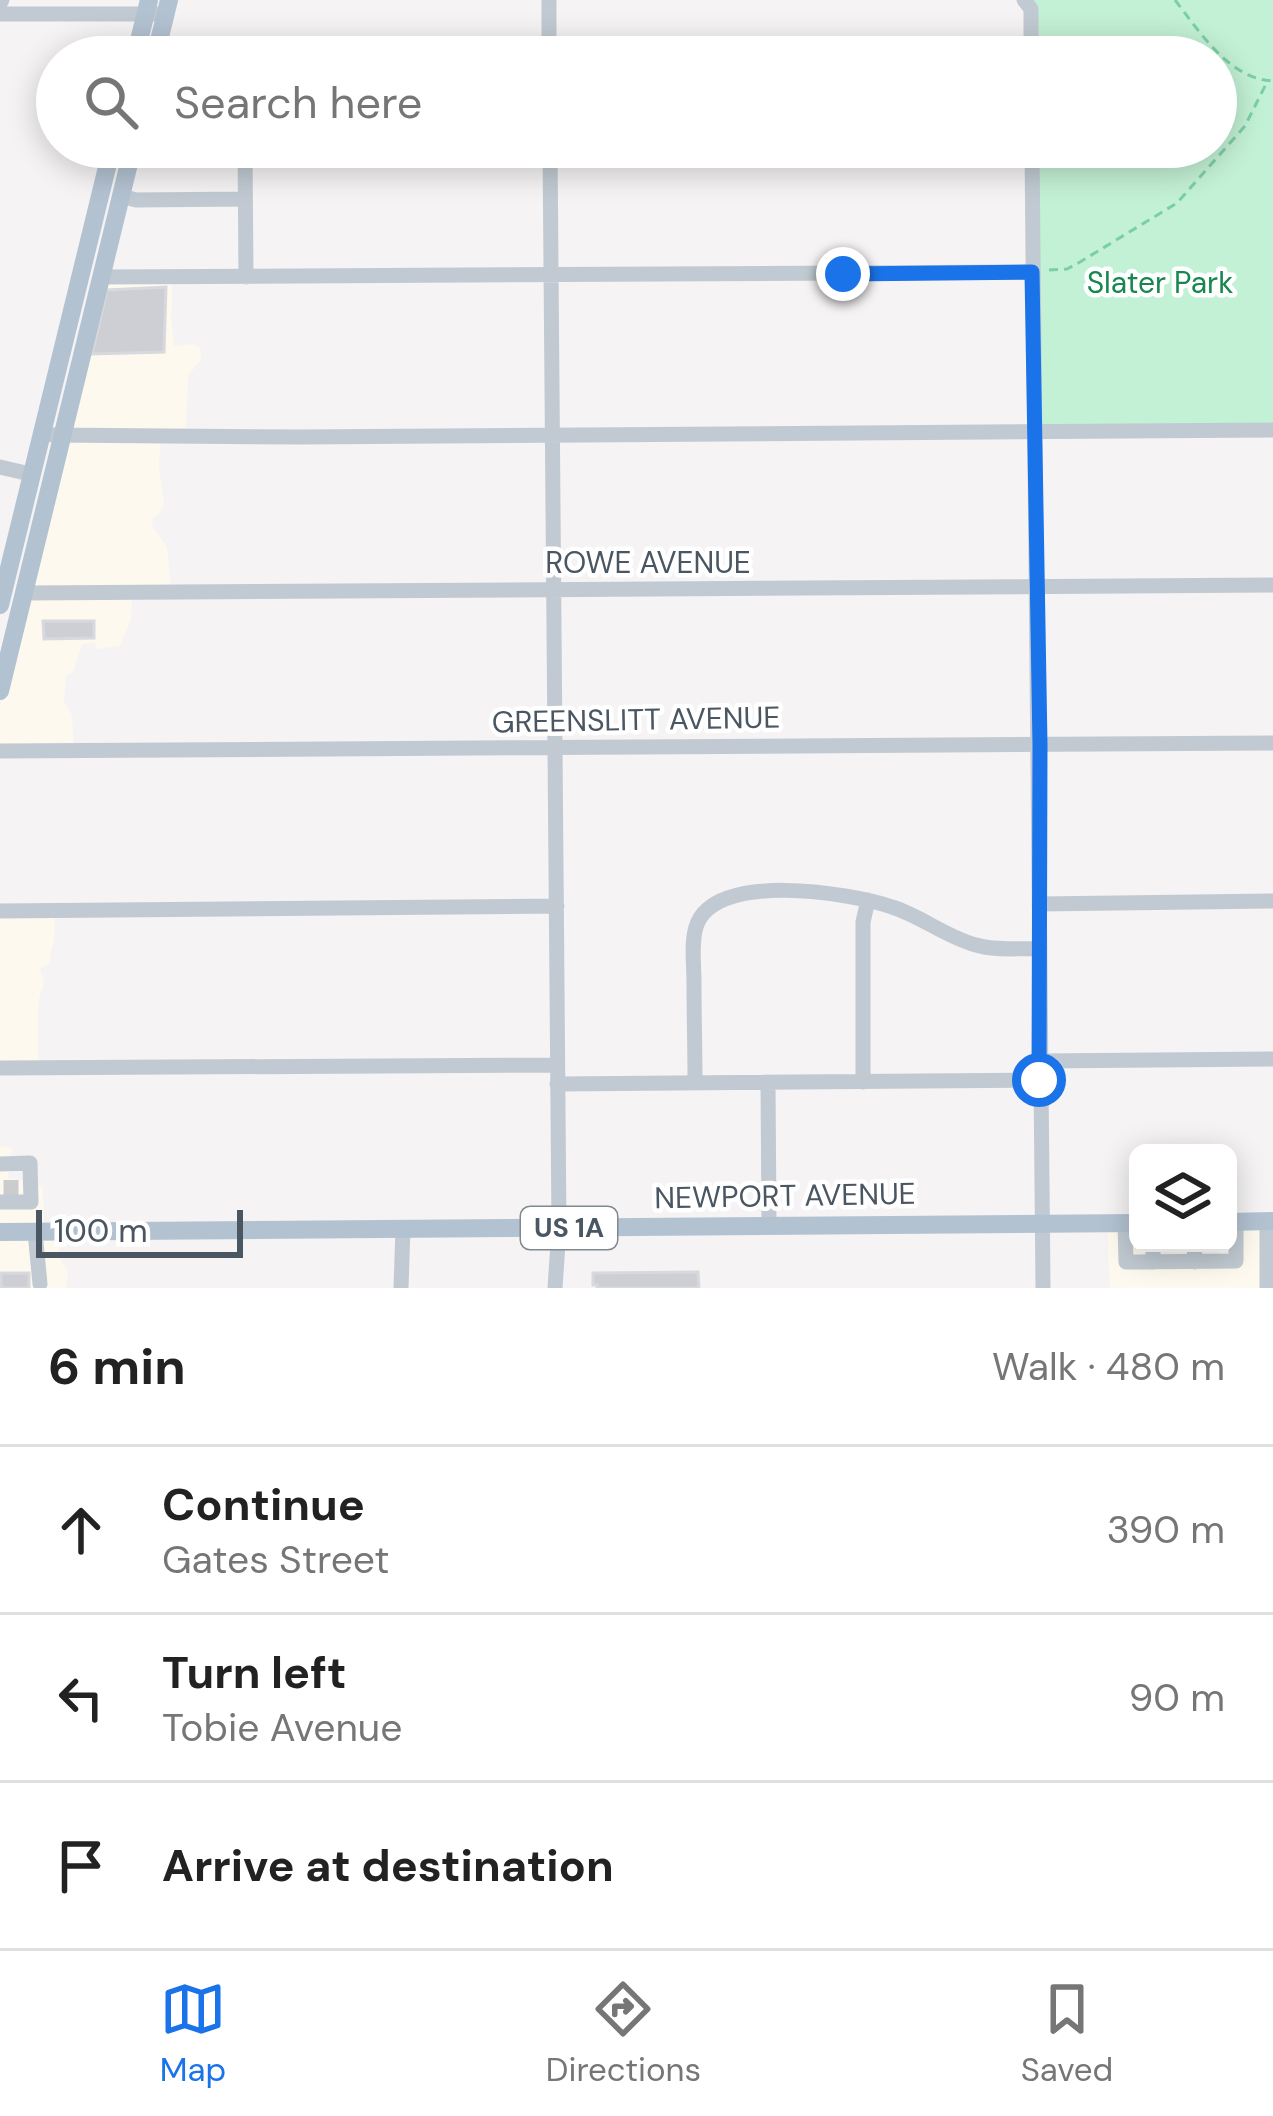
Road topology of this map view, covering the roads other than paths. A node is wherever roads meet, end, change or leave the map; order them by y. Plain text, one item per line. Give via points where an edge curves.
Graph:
1 (549, 0) edge
2 (1026, 2) edge
3 (158, 7) edge
4 (0, 14) edge
5 (145, 36) edge
6 (550, 36) edge
7 (1029, 36) edge
8 (107, 168) edge
9 (129, 168) edge
10 (245, 168) edge
11 (550, 168) edge
12 (1032, 168) edge
13 (122, 196) junction
14 (245, 199) junction
15 (1032, 272) junction
16 (551, 274) junction
17 (102, 277) junction
18 (246, 277) junction
19 (1273, 430) edge
20 (1035, 432) junction
21 (41, 433) junction
22 (553, 434) junction
23 (62, 436) junction
24 (0, 466) edge
25 (30, 474) junction
26 (1273, 585) edge
27 (1035, 587) junction
28 (552, 590) junction
29 (24, 593) junction
30 (0, 605) edge
31 (0, 691) edge
32 (1273, 743) edge
33 (1040, 745) junction
34 (555, 748) junction
35 (0, 751) edge
36 (868, 900) junction
37 (1273, 901) edge
38 (1040, 904) junction
39 (556, 906) junction
40 (0, 910) edge
41 (1040, 949) junction
42 (1273, 1059) edge
43 (1039, 1061) junction
44 (556, 1065) junction
45 (0, 1068) edge
46 (1039, 1080) junction
47 (767, 1082) junction
48 (863, 1082) junction
49 (695, 1083) junction
50 (557, 1084) junction
51 (7, 1168) edge
52 (9, 1200) edge
53 (1270, 1221) edge
54 (1237, 1222) edge
55 (1042, 1223) junction
56 (1129, 1223) edge
57 (769, 1227) junction
58 (403, 1228) junction
59 (559, 1228) junction
60 (16, 1232) edge
61 (1129, 1242) edge
62 (1153, 1252) edge
63 (1194, 1252) edge
64 (1235, 1252) edge
65 (1154, 1262) junction
66 (1195, 1262) junction
67 (40, 1284) dead end
68 (401, 1288) edge
69 (555, 1288) edge
70 (1042, 1288) edge
71 (1268, 1288) edge

1 - 6 street
2 - 7 street
3 - 4 street
3 - 5 main road
8 - 21 main road
9 - 13 main road
10 - 14 street
11 - 16 street
12 - 15 street
13 - 14 street
13 - 17 main road
14 - 18 street
15 - 16 street
15 - 20 street
16 - 18 street
16 - 22 street
17 - 18 street
17 - 23 main road
19 - 20 street
20 - 22 street
20 - 27 street
21 - 23 street
21 - 25 main road
22 - 23 street
22 - 28 street
23 - 29 main road
24 - 25 street
25 - 30 main road
26 - 27 street, ROWE AVENUE
27 - 28 street, ROWE AVENUE
27 - 33 street
28 - 29 street, ROWE AVENUE
28 - 34 street
29 - 31 main road
32 - 33 street, GREENSLITT AVENUE
33 - 34 street, GREENSLITT AVENUE
33 - 38 street
34 - 35 street, GREENSLITT AVENUE
34 - 39 street
36 - 41 street via 976,945
36 - 48 street
36 - 49 street via 746,893 705,911 694,950
37 - 38 street
38 - 41 street
39 - 40 street
39 - 44 street
41 - 43 street
42 - 43 street
43 - 46 street
44 - 45 street
44 - 50 street
46 - 48 street
46 - 55 street
47 - 48 street
47 - 49 street
47 - 57 street
49 - 50 street
50 - 59 street
51 - 52 street via 30,1163 31,1202
52 - 60 street
53 - 54 main road
53 - 71 street
55 - 56 main road, NEWPORT AVENUE / US 1A
55 - 57 main road, NEWPORT AVENUE / US 1A
55 - 70 street
57 - 59 main road, NEWPORT AVENUE / US 1A
58 - 59 main road, NEWPORT AVENUE / US 1A
58 - 60 main road, NEWPORT AVENUE / US 1A
58 - 68 street
59 - 69 street
60 - 67 street
61 - 65 street via 1126,1262
62 - 65 street
63 - 66 street
64 - 66 street via 1236,1261
65 - 66 street

